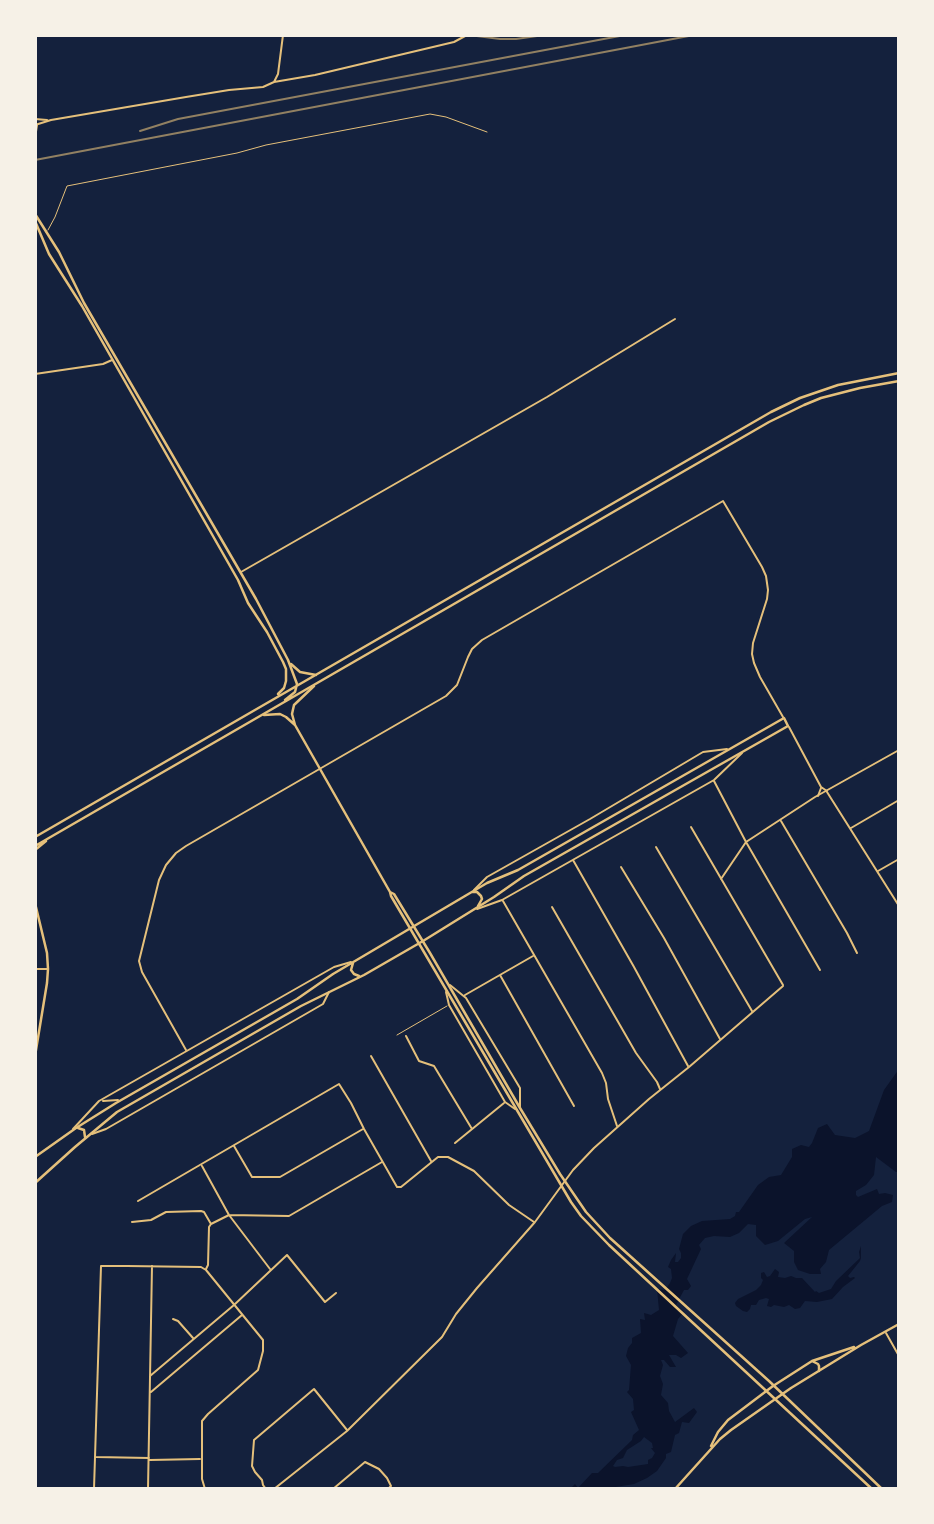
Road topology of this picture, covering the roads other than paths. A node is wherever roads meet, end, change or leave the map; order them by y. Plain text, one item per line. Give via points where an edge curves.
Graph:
1 (284, 35) edge
2 (467, 35) edge
3 (274, 82) junction
4 (35, 119) edge
5 (51, 120) junction
6 (36, 124) edge
7 (487, 132) dead end
8 (35, 138) edge
9 (35, 214) edge
10 (35, 221) edge
11 (47, 232) junction
12 (59, 252) junction
13 (49, 254) junction
14 (675, 319) dead end
15 (112, 360) junction
16 (899, 373) edge
17 (35, 374) edge
18 (899, 381) edge
19 (514, 561) junction
20 (518, 568) junction
21 (240, 573) junction
22 (256, 599) junction
23 (248, 603) junction
24 (288, 660) junction
25 (316, 675) junction
26 (317, 684) junction
27 (297, 685) junction
28 (270, 700) junction
29 (283, 703) junction
30 (263, 715) junction
31 (784, 718) junction
32 (295, 725) junction
33 (788, 726) junction
34 (732, 748) junction
35 (744, 750) junction
36 (899, 750) edge
37 (320, 769) junction
38 (714, 780) junction
39 (821, 786) junction
40 (827, 791) junction
41 (818, 796) junction
42 (899, 800) edge
43 (780, 819) junction
44 (691, 827) dead end
45 (850, 828) junction
46 (35, 837) edge
47 (746, 842) junction
48 (656, 847) dead end
49 (36, 849) edge
50 (572, 859) junction
51 (899, 859) edge
52 (621, 867) dead end
53 (877, 872) junction
54 (720, 879) junction
55 (471, 893) junction
56 (502, 900) junction
57 (35, 903) edge
58 (899, 905) edge
59 (551, 907) dead end
60 (476, 909) junction
61 (412, 928) junction
62 (423, 941) junction
63 (418, 943) junction
64 (858, 953) dead end
65 (534, 955) junction
66 (355, 961) junction
67 (35, 969) edge
68 (48, 969) junction
69 (820, 970) dead end
70 (364, 975) junction
71 (500, 975) junction
72 (447, 985) junction
73 (329, 992) junction
74 (464, 996) junction
75 (449, 1005) junction
76 (752, 1012) junction
77 (397, 1035) dead end
78 (406, 1037) dead end
79 (720, 1039) junction
80 (186, 1050) junction
81 (35, 1056) edge
82 (371, 1056) dead end
83 (689, 1067) junction
84 (660, 1090) junction
85 (123, 1099) junction
86 (99, 1101) junction
87 (505, 1102) junction
88 (574, 1106) dead end
89 (518, 1110) junction
90 (618, 1127) junction
91 (76, 1128) junction
92 (364, 1129) junction
93 (472, 1129) junction
94 (69, 1133) junction
95 (88, 1136) junction
96 (83, 1140) junction
97 (455, 1143) dead end
98 (234, 1146) junction
99 (36, 1155) edge
100 (383, 1162) junction
101 (432, 1162) junction
102 (201, 1165) junction
103 (564, 1181) junction
104 (35, 1183) edge
105 (561, 1187) junction
106 (138, 1201) dead end
107 (229, 1215) junction
108 (132, 1222) dead end
109 (535, 1222) junction
110 (211, 1224) junction
111 (152, 1266) junction
112 (206, 1270) junction
113 (271, 1270) junction
114 (336, 1293) dead end
115 (234, 1305) junction
116 (243, 1315) junction
117 (173, 1320) dead end
118 (899, 1324) edge
119 (885, 1332) junction
120 (194, 1339) junction
121 (861, 1345) junction
122 (899, 1356) edge
123 (812, 1362) junction
124 (817, 1373) junction
125 (150, 1376) junction
126 (773, 1386) junction
127 (767, 1391) junction
128 (150, 1393) junction
129 (782, 1394) junction
130 (776, 1398) junction
131 (736, 1413) junction
132 (741, 1423) junction
133 (347, 1431) junction
134 (709, 1451) junction
135 (95, 1457) junction
136 (149, 1459) junction
137 (202, 1459) junction
138 (862, 1470) junction
139 (857, 1474) junction
140 (94, 1489) edge
141 (148, 1489) edge
142 (205, 1489) edge
143 (266, 1489) edge
144 (274, 1489) edge
145 (333, 1489) edge
146 (388, 1489) edge
147 (675, 1489) edge
148 (872, 1489) edge
149 (883, 1489) edge

1 - 3 street
2 - 3 street via 454,42
3 - 5 street
4 - 5 street
5 - 6 street
6 - 8 street
7 - 11 lane via 430,114 67,186
9 - 11 main road
10 - 13 main road
11 - 12 main road
12 - 13 main road via 53,249
12 - 21 main road
13 - 15 main road
14 - 21 street
15 - 17 street
15 - 23 main road
16 - 19 main road via 838,385 786,404
18 - 20 main road via 837,393 790,411
19 - 20 main road via 520,562
19 - 25 main road
20 - 26 main road
21 - 22 main road
22 - 23 main road via 254,604
22 - 24 main road
23 - 28 main road via 286,669 285,686
24 - 25 main road via 300,672
24 - 27 main road
25 - 27 main road
26 - 29 main road
26 - 32 main road via 294,705
27 - 28 main road
27 - 29 main road
28 - 46 main road
29 - 30 main road
30 - 32 main road via 280,714
30 - 49 main road via 56,833
31 - 33 main road
31 - 34 main road
31 - 37 street via 752,654 767,599 766,576 723,501 482,640 472,649 448,694
32 - 37 main road
33 - 35 main road
33 - 39 street
34 - 55 main road
34 - 55 street via 703,752 487,877
35 - 38 street
35 - 60 main road via 524,876
36 - 40 street
37 - 61 main road
37 - 80 street via 182,849 163,870 139,964
38 - 47 street
38 - 50 street
39 - 40 street
39 - 41 street
40 - 41 street
40 - 45 street
41 - 43 street
42 - 45 street
43 - 47 street
43 - 64 street
44 - 54 street
45 - 53 street
47 - 54 street
47 - 69 street
48 - 76 street
50 - 56 street
50 - 83 street
51 - 53 street
52 - 79 street
53 - 58 street
54 - 76 street via 783,986
55 - 60 main road via 481,896
55 - 61 main road
56 - 60 street
56 - 65 street
57 - 68 main road
59 - 84 street
60 - 62 main road
61 - 62 main road
61 - 63 main road
61 - 66 main road
62 - 63 main road
62 - 72 main road
63 - 70 main road
63 - 72 main road
65 - 71 street
65 - 90 street via 602,1073
66 - 70 main road via 352,972
66 - 80 street via 334,967
66 - 85 main road
67 - 68 street
68 - 81 main road
70 - 73 main road
71 - 74 street
71 - 88 street
72 - 74 street
72 - 75 street
72 - 89 main road
73 - 95 main road via 117,1112
73 - 95 street via 323,1004
74 - 89 street via 520,1088
75 - 77 lane
75 - 87 street
76 - 79 street
78 - 93 street via 419,1060 434,1066
79 - 83 street
80 - 86 street
82 - 101 street
83 - 84 street
84 - 90 street
85 - 86 street
85 - 91 main road
86 - 94 street
87 - 89 street
87 - 93 street
89 - 103 main road
89 - 105 main road
90 - 103 street
91 - 94 main road
91 - 96 main road via 86,1132
92 - 98 street via 280,1177 252,1177
92 - 98 street via 338,1085
92 - 100 street
93 - 97 street
94 - 99 main road
95 - 96 main road
96 - 104 main road
98 - 102 street
100 - 101 street via 397,1187
100 - 107 street via 289,1216
101 - 109 street via 443,1156 466,1166
102 - 106 street
102 - 107 street
103 - 105 street
103 - 126 main road via 610,1238
105 - 109 street
105 - 127 main road via 609,1245
107 - 110 street
107 - 113 street
108 - 110 street via 152,1220 166,1212 204,1212
109 - 133 street via 477,1288 442,1337
110 - 112 street
111 - 112 street
111 - 125 street
111 - 135 street via 101,1266
112 - 115 street
113 - 114 street via 287,1255 325,1302
113 - 115 street
115 - 116 street
115 - 120 street
116 - 128 street
116 - 137 street via 263,1340 260,1364 202,1421
117 - 120 street
118 - 119 main road
119 - 121 main road
119 - 122 street
120 - 125 street
121 - 123 main road
121 - 124 main road
123 - 124 main road via 820,1366
123 - 126 main road
124 - 129 main road
125 - 128 street
126 - 127 main road
126 - 129 main road
127 - 130 main road
127 - 131 main road
128 - 136 street
129 - 130 main road
129 - 138 main road
130 - 132 main road
130 - 139 main road
131 - 132 main road via 733,1420
131 - 134 main road
132 - 134 main road
133 - 143 street via 314,1389 254,1440 253,1466
133 - 144 street
134 - 147 main road
135 - 136 street
135 - 140 street
136 - 137 street
136 - 141 street
137 - 142 street
138 - 139 main road
138 - 149 main road
139 - 148 main road
145 - 146 street via 365,1462 387,1478

